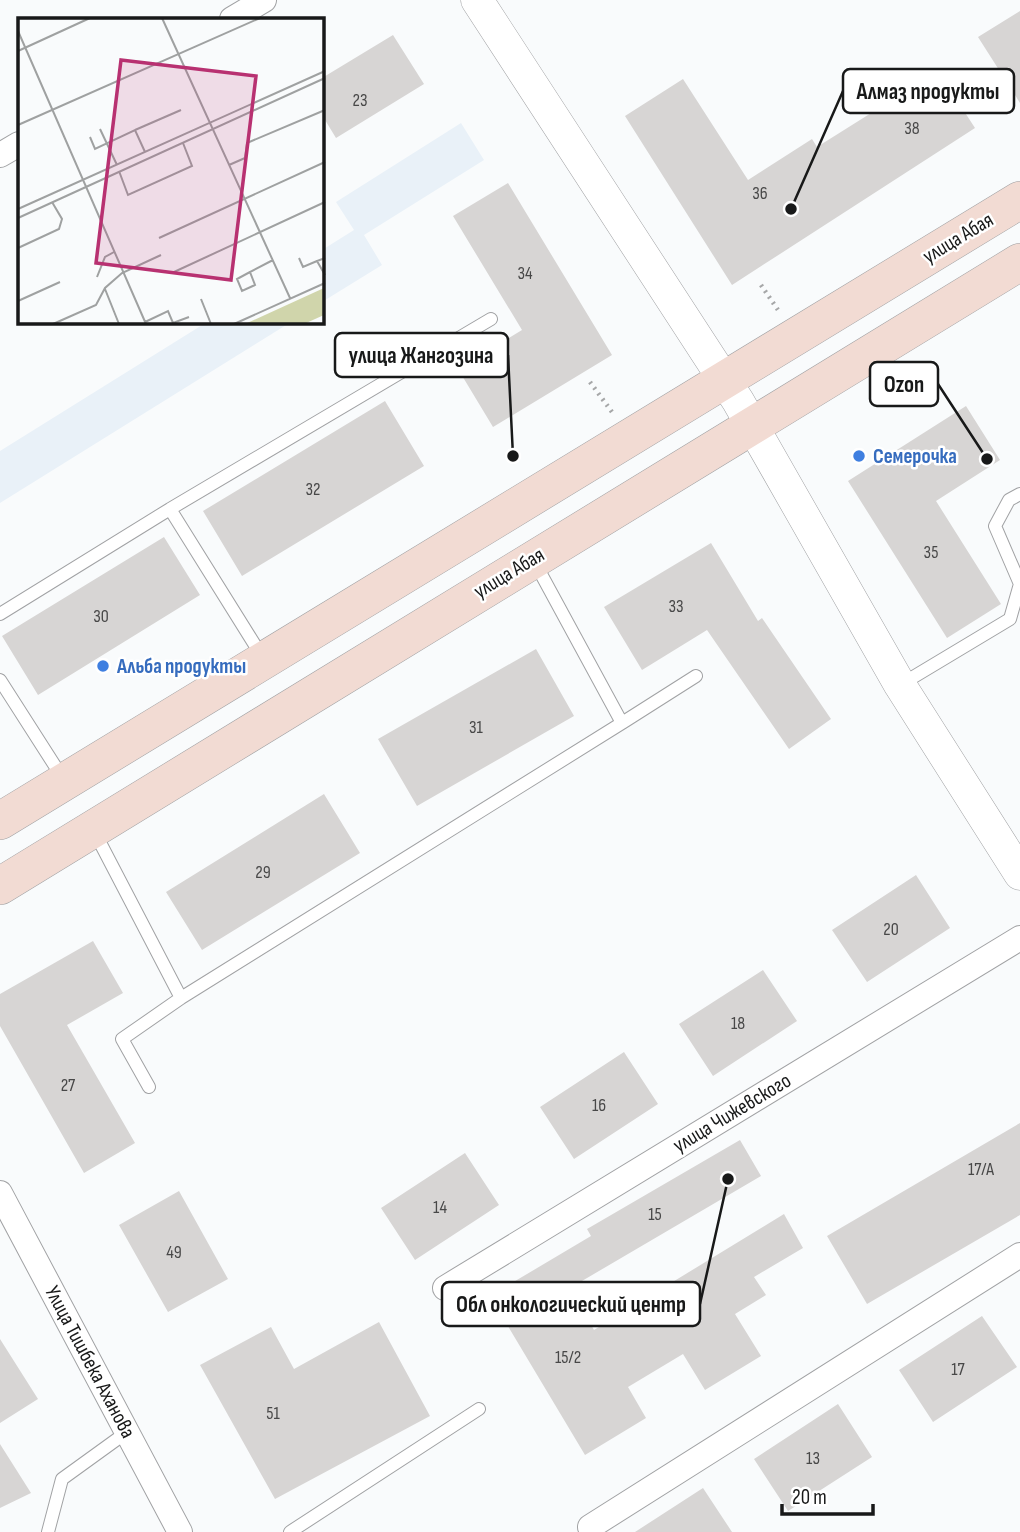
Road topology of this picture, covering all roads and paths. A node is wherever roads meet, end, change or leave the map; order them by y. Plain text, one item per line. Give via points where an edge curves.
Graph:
1 (264, 0) edge
2 (477, 0) edge
3 (234, 18) edge
4 (18, 145) edge
5 (0, 155) edge
6 (1020, 200) edge
7 (1020, 262) edge
8 (491, 319) dead end
9 (725, 380) junction
10 (752, 428) junction
11 (1020, 494) edge
12 (170, 509) junction
13 (533, 558) junction
14 (0, 614) edge
15 (265, 661) junction
16 (696, 676) dead end
17 (0, 680) edge
18 (900, 685) junction
19 (622, 723) junction
20 (66, 782) junction
21 (0, 821) edge
22 (92, 828) junction
23 (1020, 874) edge
24 (0, 886) edge
25 (1020, 938) edge
26 (181, 998) junction
27 (149, 1087) dead end
28 (0, 1193) edge
29 (1020, 1255) edge
30 (445, 1288) dead end
31 (479, 1409) dead end
32 (127, 1432) junction
33 (590, 1527) dead end
34 (48, 1532) edge
35 (180, 1532) edge
36 (290, 1532) edge

1 - 3 street
2 - 9 street
4 - 5 street
6 - 9 main road, улица Абая
7 - 10 main road, улица Абая
8 - 12 lane
9 - 10 street
9 - 15 main road, улица Абая
10 - 13 main road, улица Абая
10 - 18 street
11 - 18 lane via 1009,500 995,526 1020,584 1010,619
12 - 14 lane
12 - 15 lane
13 - 19 lane
13 - 22 main road, улица Абая
15 - 20 main road, улица Абая
16 - 19 lane
17 - 20 lane
18 - 23 street
19 - 26 lane
20 - 21 main road, улица Абая
22 - 24 main road, улица Абая
22 - 26 lane
25 - 30 street, улица Чижевского
26 - 27 lane via 122,1039
28 - 32 street, Улица Тишбека Аханова
29 - 33 street
31 - 36 lane
32 - 34 lane via 62,1479
32 - 35 street, Улица Тишбека Аханова

